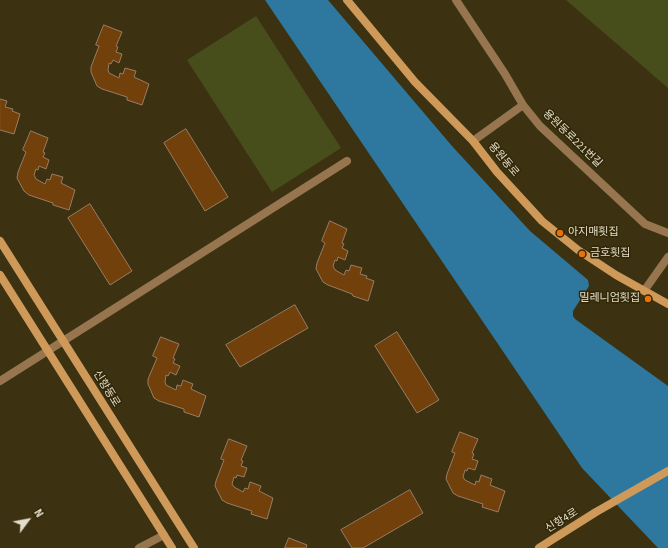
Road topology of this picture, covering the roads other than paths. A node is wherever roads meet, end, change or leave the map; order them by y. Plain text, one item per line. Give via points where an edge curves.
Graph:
1 (347, 0) edge
2 (456, 0) edge
3 (523, 105) junction
4 (473, 142) junction
5 (347, 161) dead end
6 (668, 233) edge
7 (0, 241) edge
8 (668, 257) edge
9 (0, 275) edge
10 (644, 291) junction
11 (668, 304) edge
12 (63, 341) junction
13 (48, 351) junction
14 (0, 381) edge
15 (668, 471) edge
16 (164, 535) junction
17 (139, 548) edge
18 (172, 548) edge
19 (194, 548) edge
20 (539, 548) edge

1 - 4 main road, 용원동로 via 414,82
2 - 3 street, 용원동로221번길
3 - 4 street
3 - 6 street, 용원동로221번길 via 540,126 645,224
4 - 10 main road, 용원동로 via 542,221 578,250
5 - 12 street
7 - 12 main road, 신항동로
8 - 10 street
9 - 13 main road
10 - 11 main road, 용원동로
12 - 13 street
12 - 19 main road, 신항동로
13 - 14 street
13 - 16 main road
15 - 20 main road, 신항4로
16 - 17 street
16 - 18 main road

